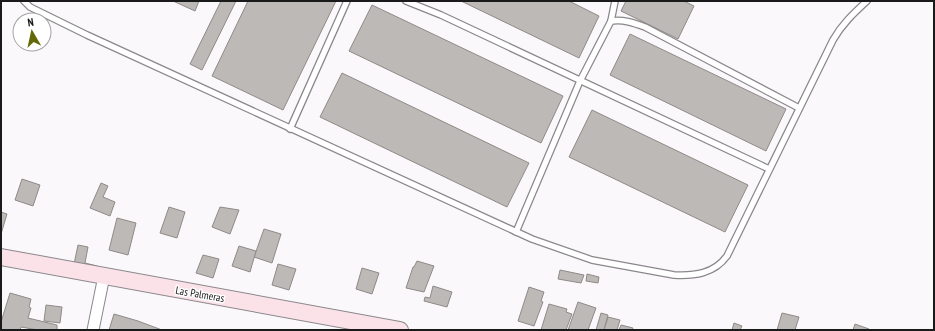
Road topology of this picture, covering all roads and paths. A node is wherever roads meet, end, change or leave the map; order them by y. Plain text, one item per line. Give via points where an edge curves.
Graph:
1 (24, 1) edge
2 (347, 1) edge
3 (406, 1) edge
4 (615, 1) edge
5 (868, 1) edge
6 (611, 21) junction
7 (580, 81) junction
8 (799, 108) junction
9 (290, 129) junction
10 (769, 169) junction
11 (516, 232) junction
12 (1, 257) edge
13 (104, 276) junction
14 (381, 328) edge
15 (93, 330) edge
16 (400, 330) edge

1 - 9 lane via 30,7 86,35
2 - 9 lane
3 - 7 lane
4 - 6 lane
5 - 8 lane via 839,28
6 - 7 lane
6 - 8 lane via 632,22 645,27
7 - 10 lane
7 - 11 lane
8 - 10 lane
9 - 11 lane
10 - 11 lane via 722,264 695,275 674,275 592,260
12 - 13 street, Las Palmeras
13 - 14 street, Las Palmeras
13 - 15 street
14 - 16 street, Las Palmeras

